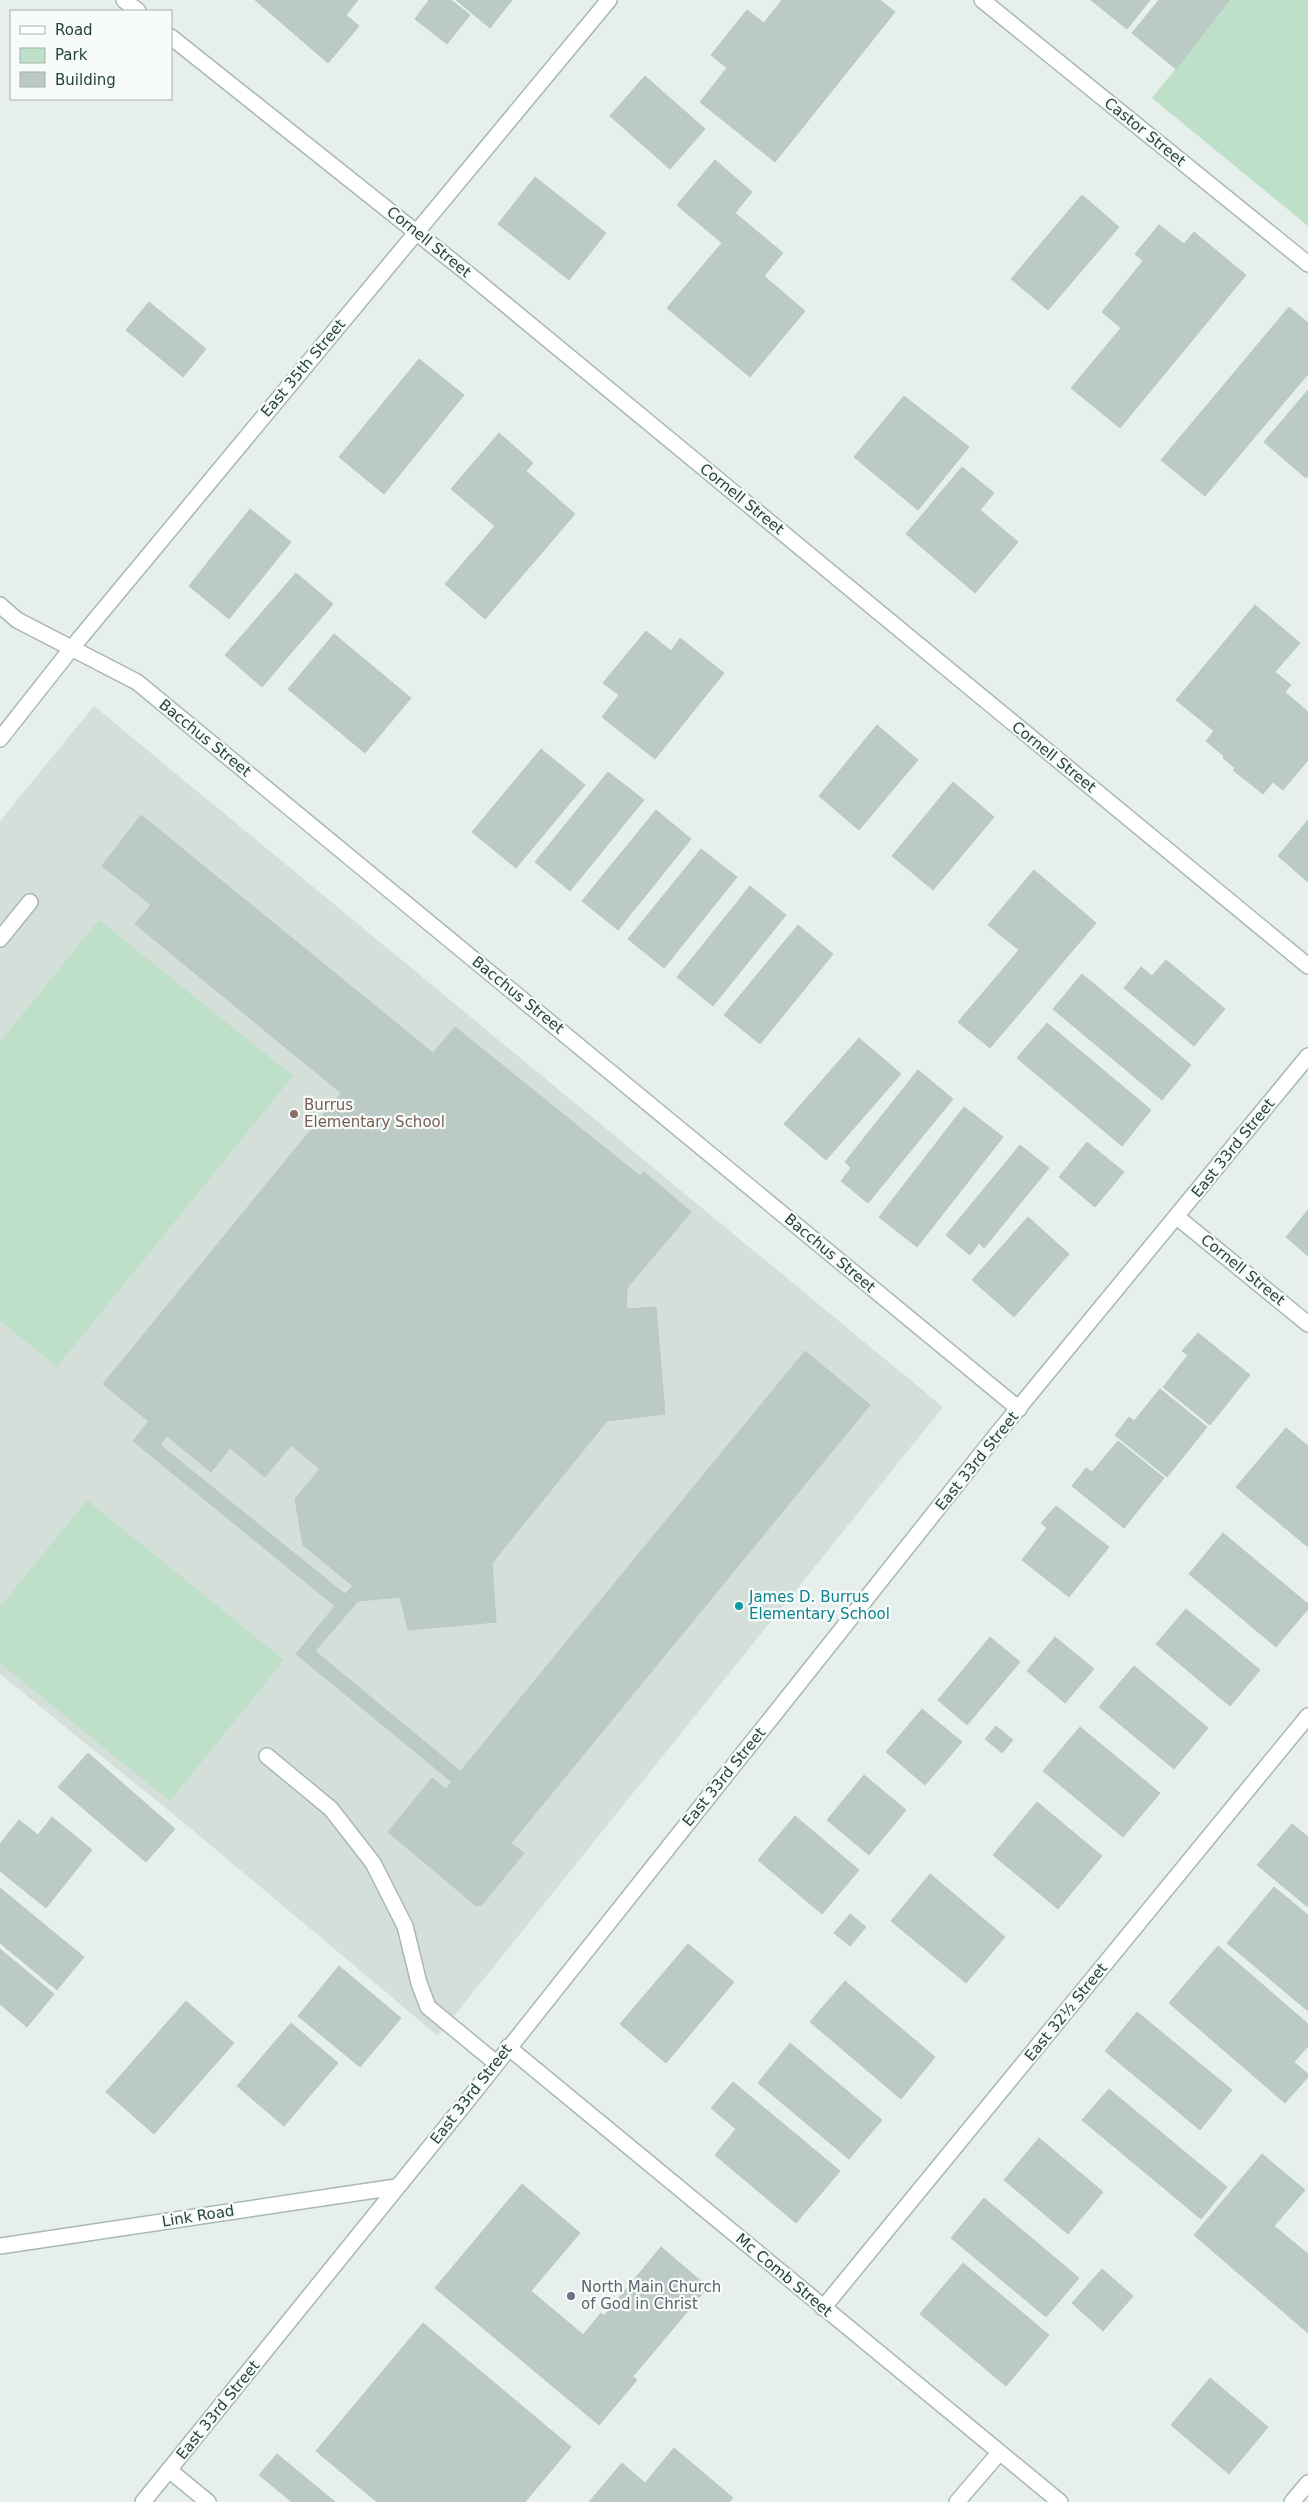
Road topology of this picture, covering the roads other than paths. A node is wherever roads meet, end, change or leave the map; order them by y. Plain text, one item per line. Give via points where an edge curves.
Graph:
1 (124, 0) edge
2 (608, 0) edge
3 (982, 0) edge
4 (137, 10) edge
5 (172, 39) edge
6 (416, 232) junction
7 (1308, 264) edge
8 (0, 605) edge
9 (71, 649) junction
10 (0, 739) edge
11 (30, 902) dead end
12 (0, 939) edge
13 (1308, 966) edge
14 (1308, 1056) edge
15 (1177, 1217) junction
16 (1308, 1324) edge
17 (1019, 1410) junction
18 (1308, 1716) edge
19 (267, 1756) dead end
20 (508, 2047) junction
21 (496, 2063) junction
22 (396, 2187) junction
23 (0, 2246) edge
24 (823, 2308) junction
25 (999, 2453) junction
26 (169, 2470) junction
27 (1308, 2483) edge
28 (143, 2502) edge
29 (208, 2502) edge
30 (957, 2502) edge
31 (1060, 2502) edge
32 (1292, 2502) edge

1 - 4 street
2 - 6 street, East 35th Street
3 - 7 street, Castor Street
5 - 6 street, Cornell Street
6 - 9 street, East 35th Street
6 - 13 street, Cornell Street
8 - 9 street, Bacchus Street via 17,620
9 - 10 street, East 35th Street
9 - 17 street, Bacchus Street via 137,682
11 - 12 street
14 - 15 street, East 33rd Street
15 - 16 street, Cornell Street
15 - 17 street, East 33rd Street
17 - 20 street, East 33rd Street
18 - 24 street, East 32½ Street
19 - 21 street via 331,1809 373,1863 405,1926 428,2007
20 - 21 street, East 33rd Street
20 - 24 street, Mc Comb Street
21 - 22 street, East 33rd Street
22 - 23 street, Link Road
22 - 26 street, East 33rd Street
24 - 25 street, Mc Comb Street
25 - 30 street
25 - 31 street, Mc Comb Street
26 - 28 street, East 33rd Street
26 - 29 street
27 - 32 street

